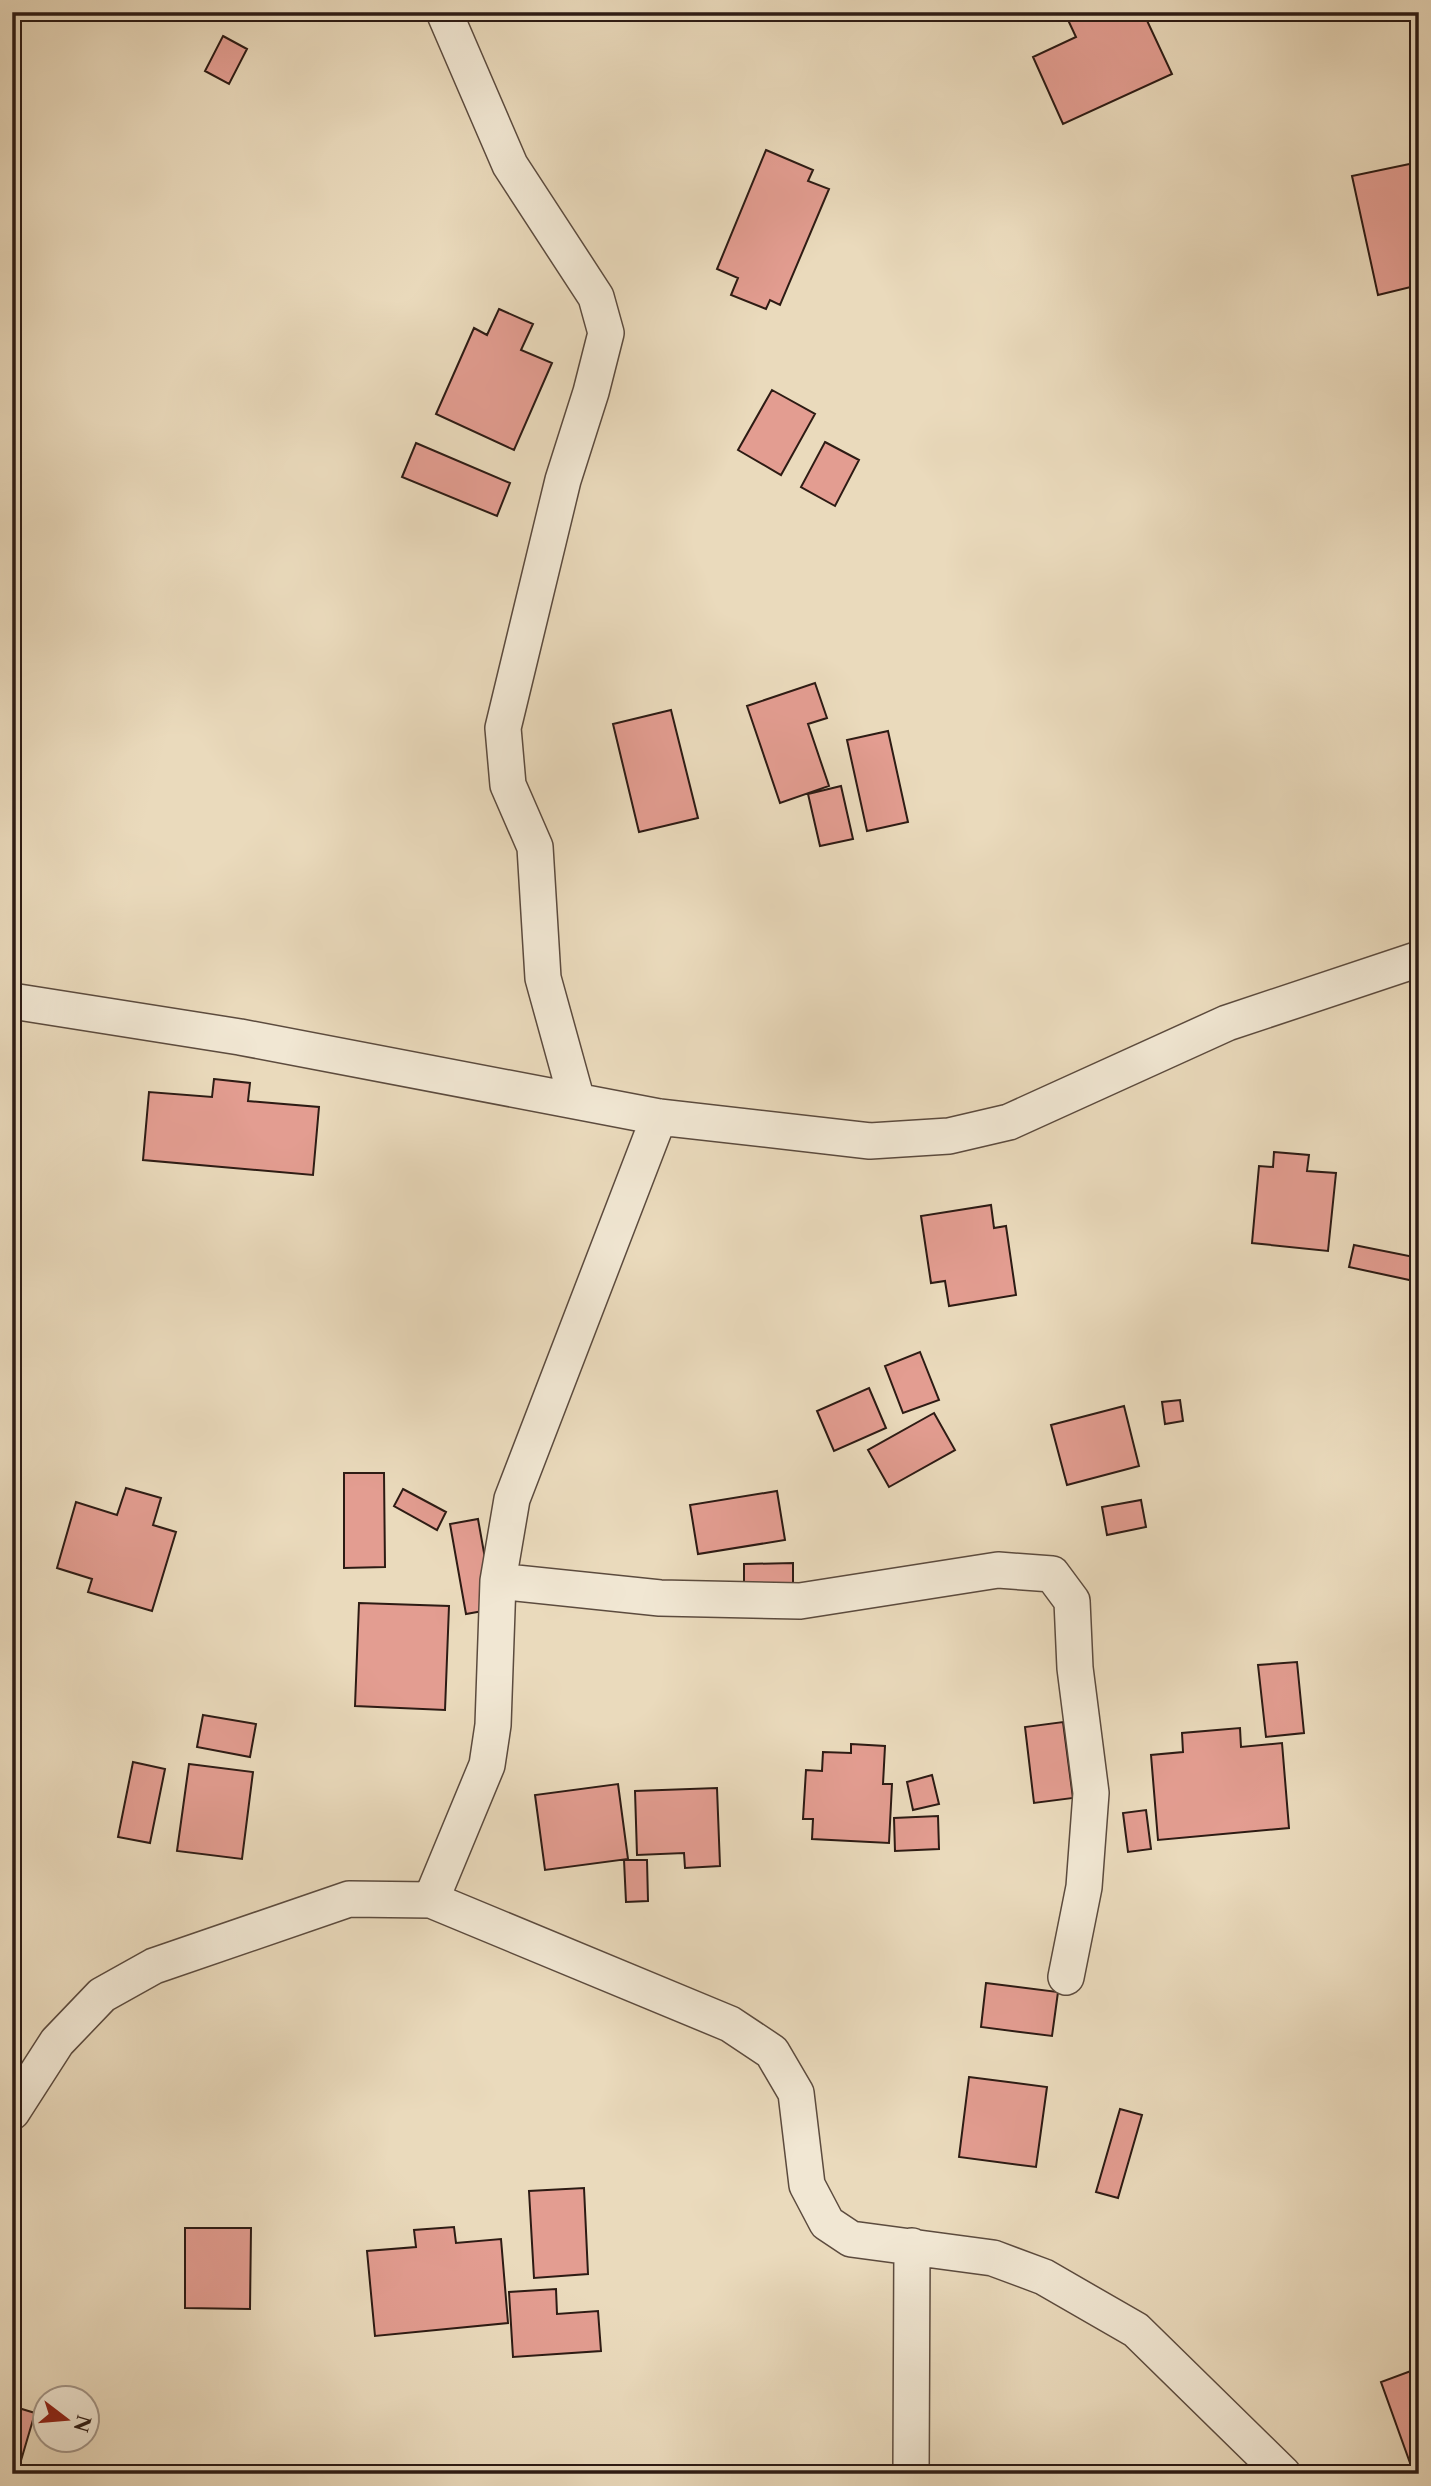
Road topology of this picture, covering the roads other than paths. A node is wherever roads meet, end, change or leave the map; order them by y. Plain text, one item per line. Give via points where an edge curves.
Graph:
1 (444, 12) edge
2 (1419, 959) edge
3 (12, 1001) edge
4 (577, 1101) junction
5 (659, 1117) junction
6 (498, 1581) junction
7 (431, 1900) junction
8 (1066, 1977) dead end
9 (12, 2112) edge
10 (912, 2246) junction
11 (911, 2474) edge
12 (1283, 2474) edge

1 - 4 street via 510,165 596,297 606,333 563,480 503,727 508,785 535,846 543,978
2 - 5 street via 1227,1023 1009,1122 949,1136 870,1141
3 - 4 street via 240,1037
4 - 5 street
5 - 6 street via 512,1499
6 - 7 street via 493,1725 486,1765
6 - 8 street via 660,1598 800,1601 998,1570 1052,1574 1072,1601 1075,1668 1091,1793 1084,1887
7 - 9 street via 349,1899 154,1966 102,1995 58,2042
7 - 10 street via 730,2024 772,2052 796,2093 807,2185 827,2223 851,2239
10 - 11 street
10 - 12 street via 993,2258 1044,2277 1136,2330

